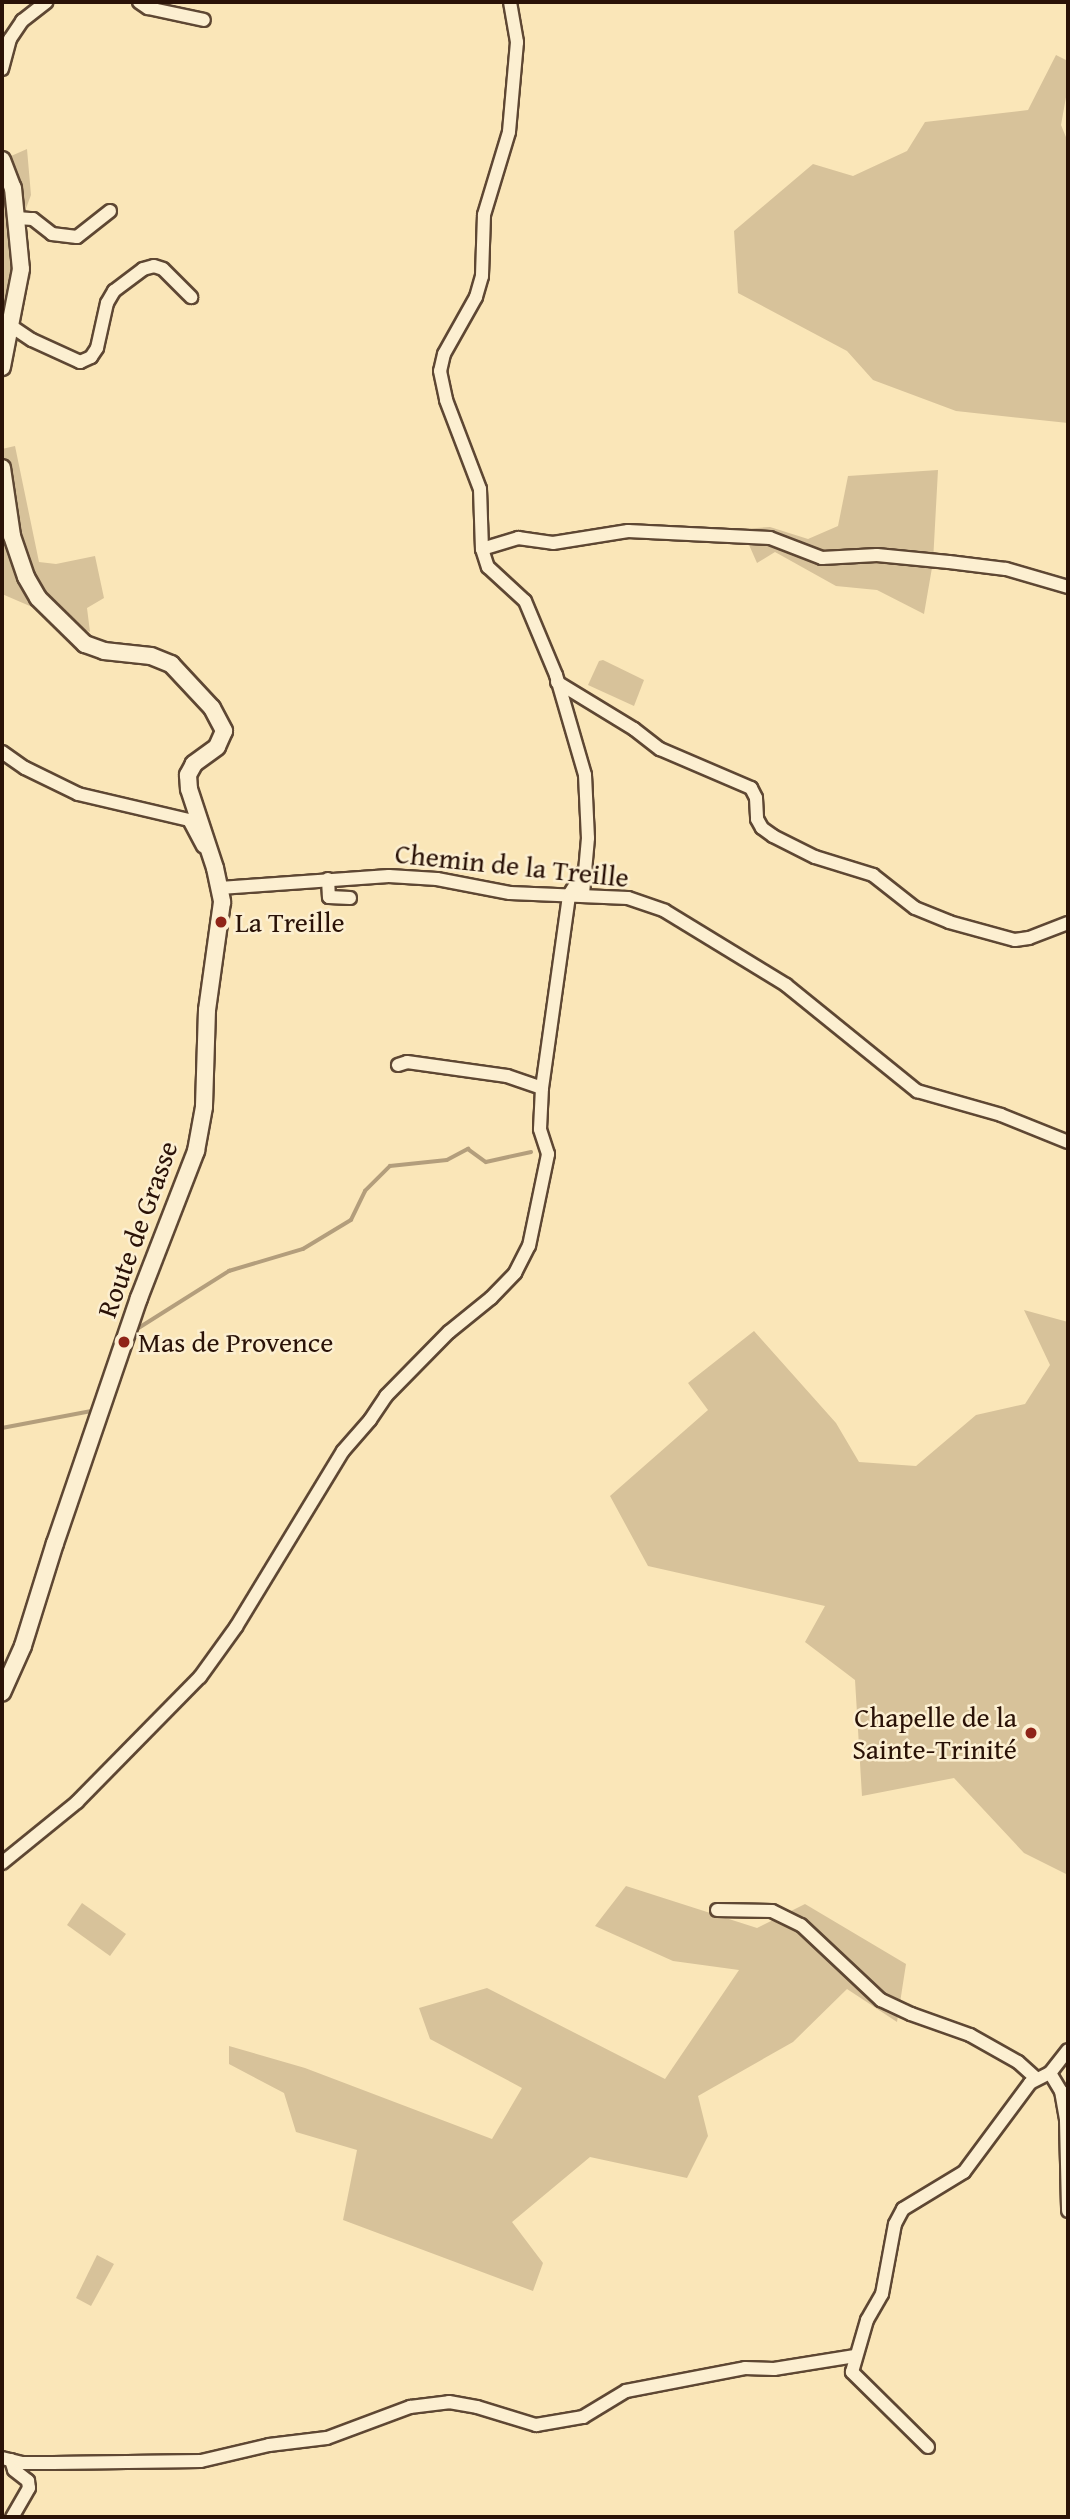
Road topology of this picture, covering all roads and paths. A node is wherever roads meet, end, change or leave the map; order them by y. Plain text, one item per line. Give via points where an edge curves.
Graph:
1 (47, 2) edge
2 (139, 2) edge
3 (510, 2) edge
4 (204, 20) dead end
5 (2, 69) edge
6 (2, 160) edge
7 (110, 211) dead end
8 (17, 218) junction
9 (191, 297) dead end
10 (11, 327) junction
11 (2, 367) edge
12 (2, 468) edge
13 (482, 549) junction
14 (1068, 587) edge
15 (557, 682) junction
16 (2, 752) edge
17 (209, 851) junction
18 (585, 873) junction
19 (328, 878) junction
20 (220, 888) junction
21 (576, 895) junction
22 (609, 895) junction
23 (350, 898) dead end
24 (1068, 923) edge
25 (398, 1065) dead end
26 (542, 1088) junction
27 (1068, 1143) edge
28 (2, 1693) edge
29 (2, 1863) edge
30 (717, 1910) dead end
31 (1068, 2050) edge
32 (1050, 2073) junction
33 (1037, 2079) junction
34 (1068, 2211) edge
35 (855, 2356) junction
36 (928, 2447) dead end
37 (6, 2459) edge
38 (12, 2517) edge

1 - 5 street via 22,21 10,39
2 - 4 street
3 - 13 street via 517,42 509,132 484,215 482,276 440,371 446,400 480,489
6 - 8 street via 11,180
7 - 8 street via 77,237 52,234 33,219
8 - 10 street via 21,268
9 - 10 street via 163,269 144,269 114,291 97,348 80,362
10 - 11 street
12 - 17 street, Route de Grasse via 12,536 38,598 85,644 171,664 187,677 223,726 221,742 194,764 188,775
13 - 14 street via 518,538 553,543 628,531 770,538 822,558 877,555 1006,569
13 - 15 street via 488,567 525,601
15 - 18 street via 585,775
15 - 24 street via 660,749 751,788 757,819 773,836 815,857 873,875 915,908 1015,940
16 - 17 street via 78,794 189,820
17 - 20 street, Route de Grasse
18 - 21 street
18 - 22 street
19 - 20 street, Chemin de la Treille
19 - 21 street, Chemin de la Treille via 419,877 510,893
19 - 23 street via 329,897
20 - 28 street, Route de Grasse via 221,922 207,1010 204,1107 196,1151 139,1298 23,1646
21 - 22 street, Chemin de la Treille
21 - 26 street
22 - 27 street, Chemin de la Treille via 665,911 715,939 835,1022 917,1091 1001,1115
25 - 26 street via 407,1062 507,1076
26 - 29 street via 540,1129 548,1154 529,1246 515,1273 386,1396 343,1451 236,1627 200,1677 86,1794
30 - 33 street via 772,1911 801,1925 881,2000 970,2035 1018,2062
31 - 32 street
32 - 33 street
32 - 34 street via 1061,2091 1066,2120
33 - 35 street via 964,2172 904,2209 895,2224 882,2294
35 - 36 street via 852,2372
35 - 37 street via 774,2369 745,2368 625,2391 583,2417 536,2425 449,2402 410,2407 327,2438 201,2461 53,2463
37 - 38 street via 29,2488

